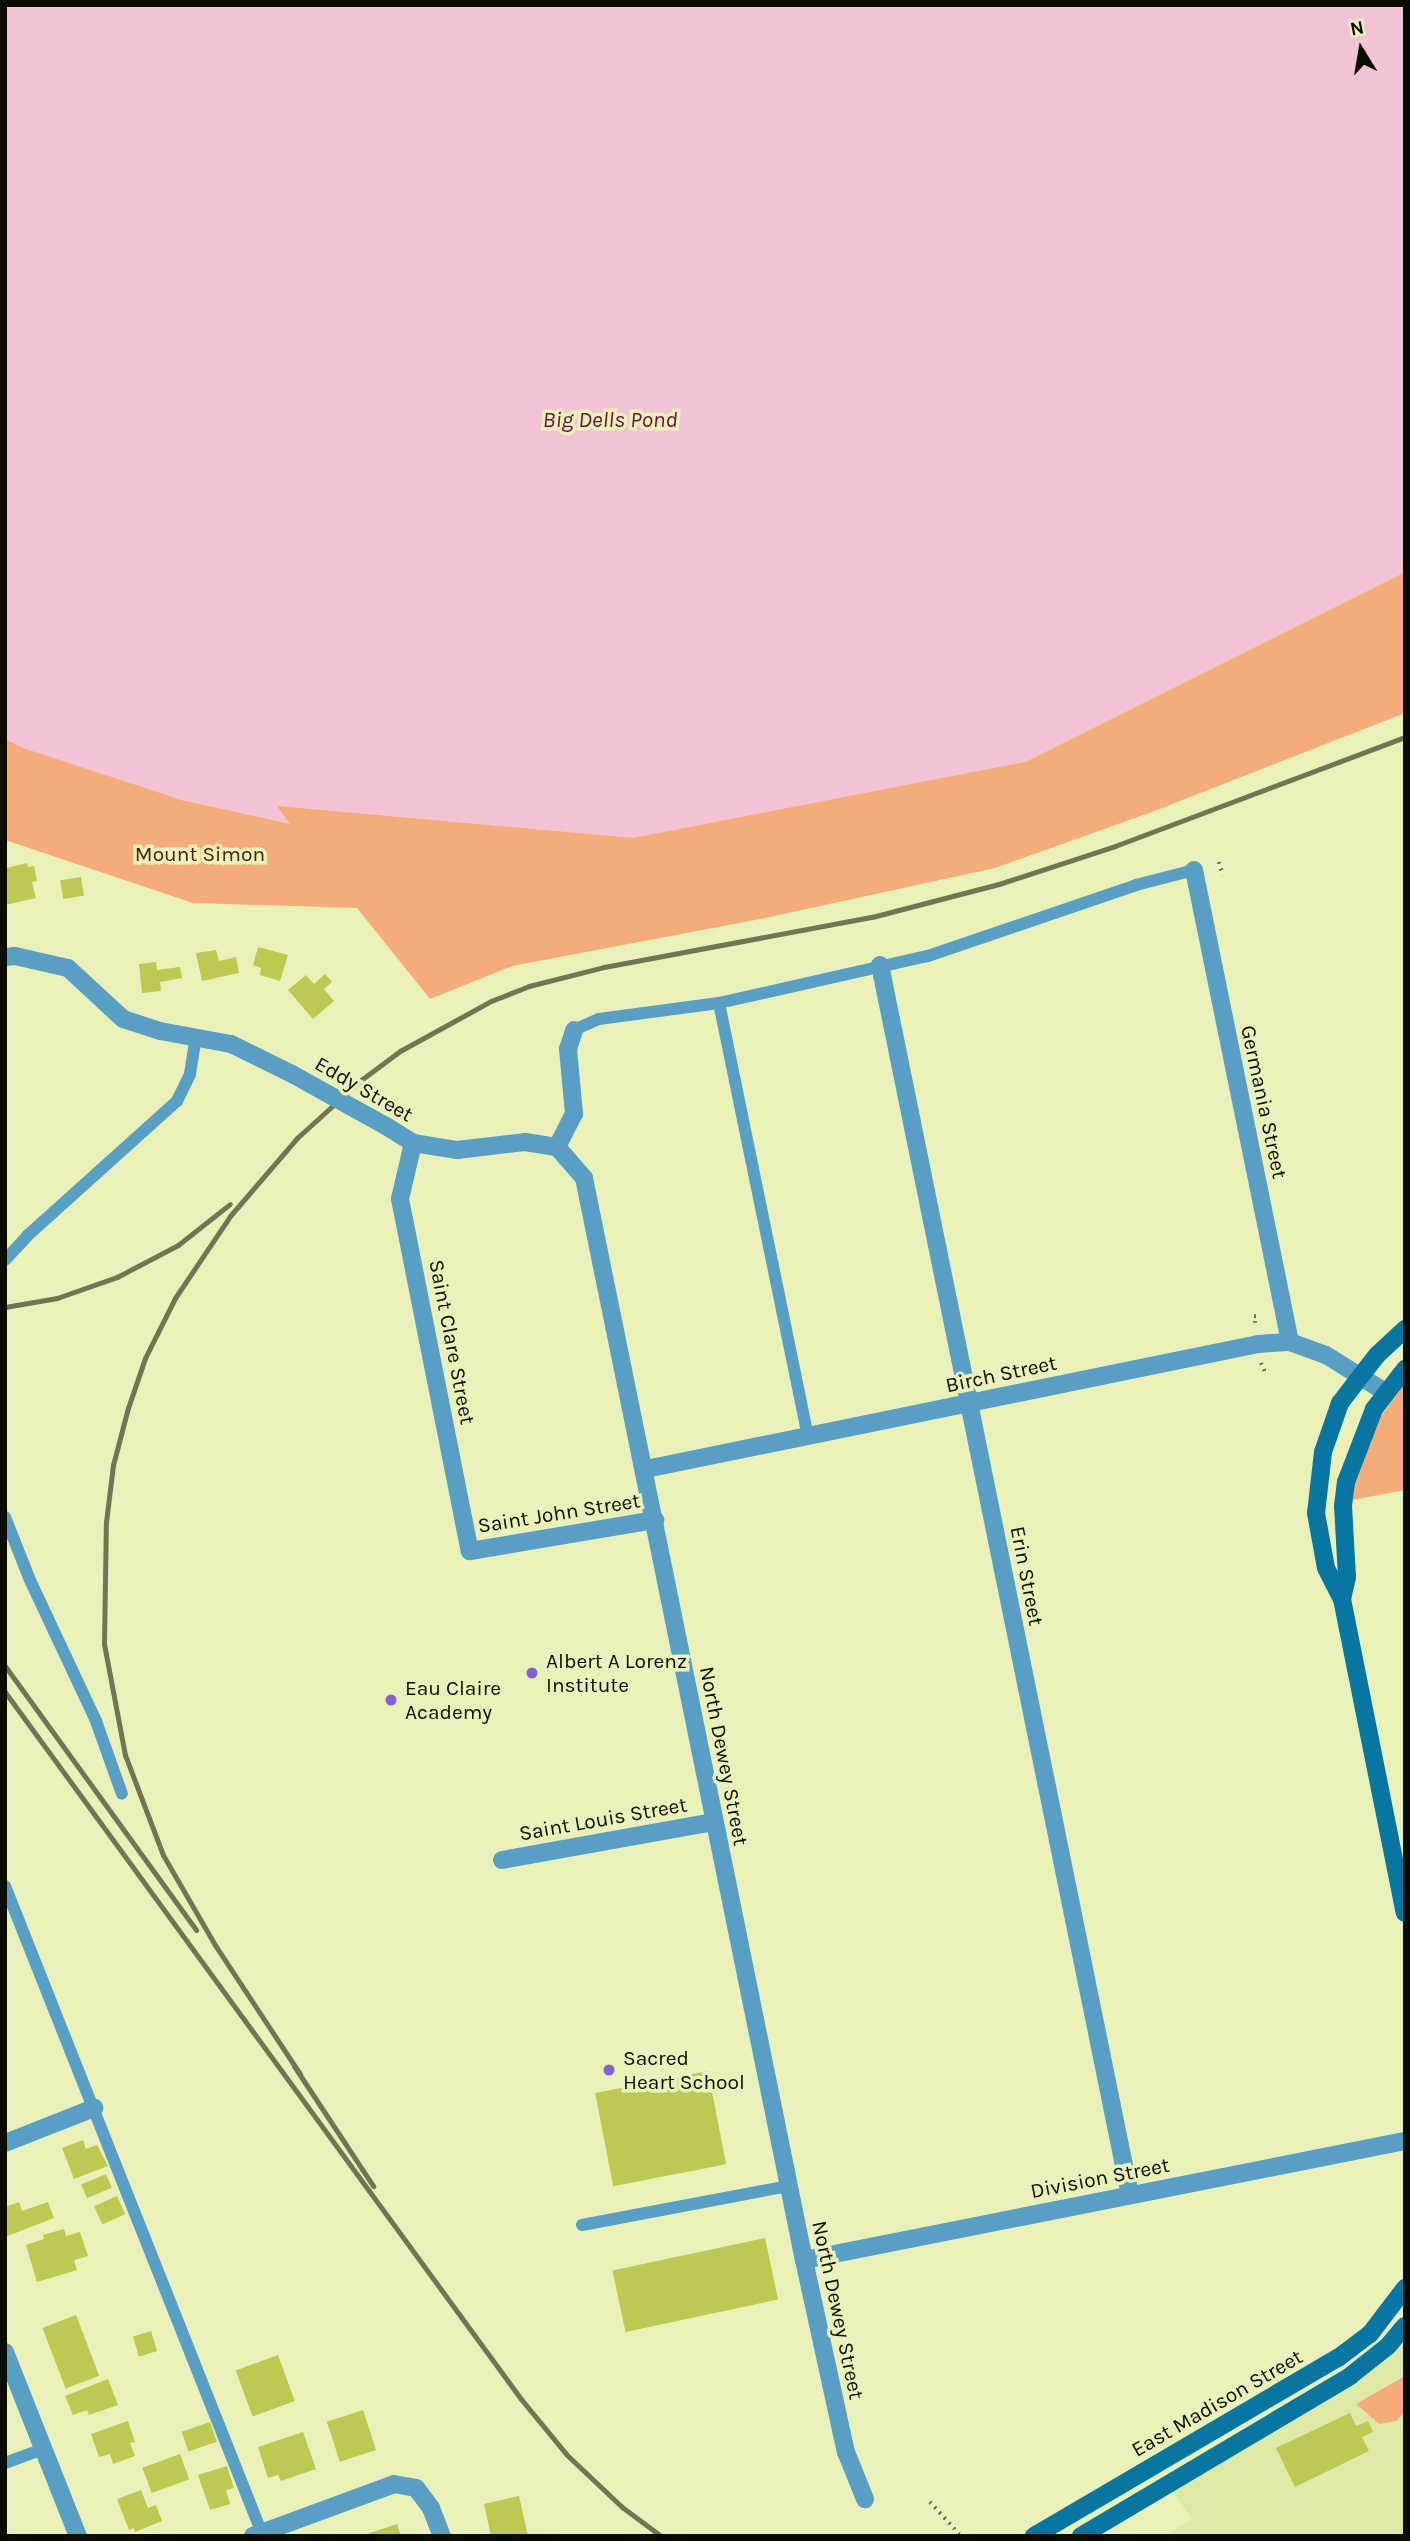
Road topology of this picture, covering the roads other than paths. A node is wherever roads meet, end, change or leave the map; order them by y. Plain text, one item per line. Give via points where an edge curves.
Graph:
1 (1194, 870) joint
2 (5, 957) edge
3 (880, 965) junction
4 (719, 1003) junction
5 (574, 1030) joint
6 (196, 1038) junction
7 (413, 1143) junction
8 (557, 1147) junction
9 (5, 1260) edge
10 (1405, 1329) edge
11 (1290, 1342) junction
12 (1405, 1369) edge
13 (1360, 1375) junction
14 (1385, 1392) junction
15 (969, 1404) junction
16 (808, 1436) junction
17 (646, 1469) junction
18 (5, 1517) edge
19 (655, 1520) junction
20 (470, 1551) joint
21 (1342, 1599) junction
22 (121, 1794) dead end
23 (713, 1822) junction
24 (502, 1860) dead end
25 (5, 1886) edge
26 (1405, 1913) edge
27 (94, 2108) junction
28 (1405, 2141) edge
29 (5, 2143) edge
30 (789, 2186) junction
31 (1129, 2195) junction
32 (582, 2225) dead end
33 (804, 2260) junction
34 (1405, 2288) edge
35 (1405, 2326) edge
36 (1405, 2334) edge
37 (1388, 2346) junction
38 (5, 2353) edge
39 (43, 2449) junction
40 (5, 2463) edge
41 (865, 2499) dead end
42 (259, 2535) edge
43 (78, 2536) edge
44 (442, 2536) edge
45 (1034, 2536) edge
46 (1080, 2536) edge

1 - 3 lane via 1136,885 967,945
1 - 11 street, Germania Street
2 - 6 street, Eddy Street via 68,968 123,1019
3 - 4 lane
3 - 15 street, Erin Street
4 - 5 lane via 599,1019
4 - 16 lane
5 - 8 street via 568,1049 574,1114
6 - 7 street, Eddy Street, bridge via 231,1044
6 - 9 lane via 190,1074 177,1101
7 - 8 street via 457,1150 525,1142
7 - 20 street, Saint Clare Street via 400,1199
8 - 17 street, North Dewey Street via 584,1178
10 - 13 main road
11 - 13 street, Birch Street via 1326,1355
11 - 15 street, Birch Street via 1258,1344
12 - 14 main road
13 - 14 street, Birch Street
13 - 21 main road via 1340,1403 1330,1430 1317,1494 1324,1561
14 - 21 main road via 1355,1451 1346,1482 1347,1577
15 - 16 street, Birch Street
15 - 31 street, Erin Street
16 - 17 street, Birch Street
17 - 19 street, North Dewey Street
18 - 22 lane via 96,1721
19 - 20 street, Saint John Street
19 - 23 street, North Dewey Street
21 - 26 main road
23 - 24 street, Saint Louis Street
23 - 30 street, North Dewey Street
25 - 27 lane
27 - 29 street
27 - 42 lane
28 - 31 street, Division Street
30 - 32 lane
30 - 33 street, North Dewey Street
31 - 33 street, Division Street
33 - 41 street, North Dewey Street via 845,2452
34 - 45 main road, East Madison Street via 1370,2334 1338,2358
35 - 37 main road, East Madison Street
36 - 37 main road
37 - 46 main road, East Madison Street via 1350,2376
38 - 39 street
39 - 40 lane
39 - 43 street
42 - 44 street via 394,2484 416,2488 431,2508

